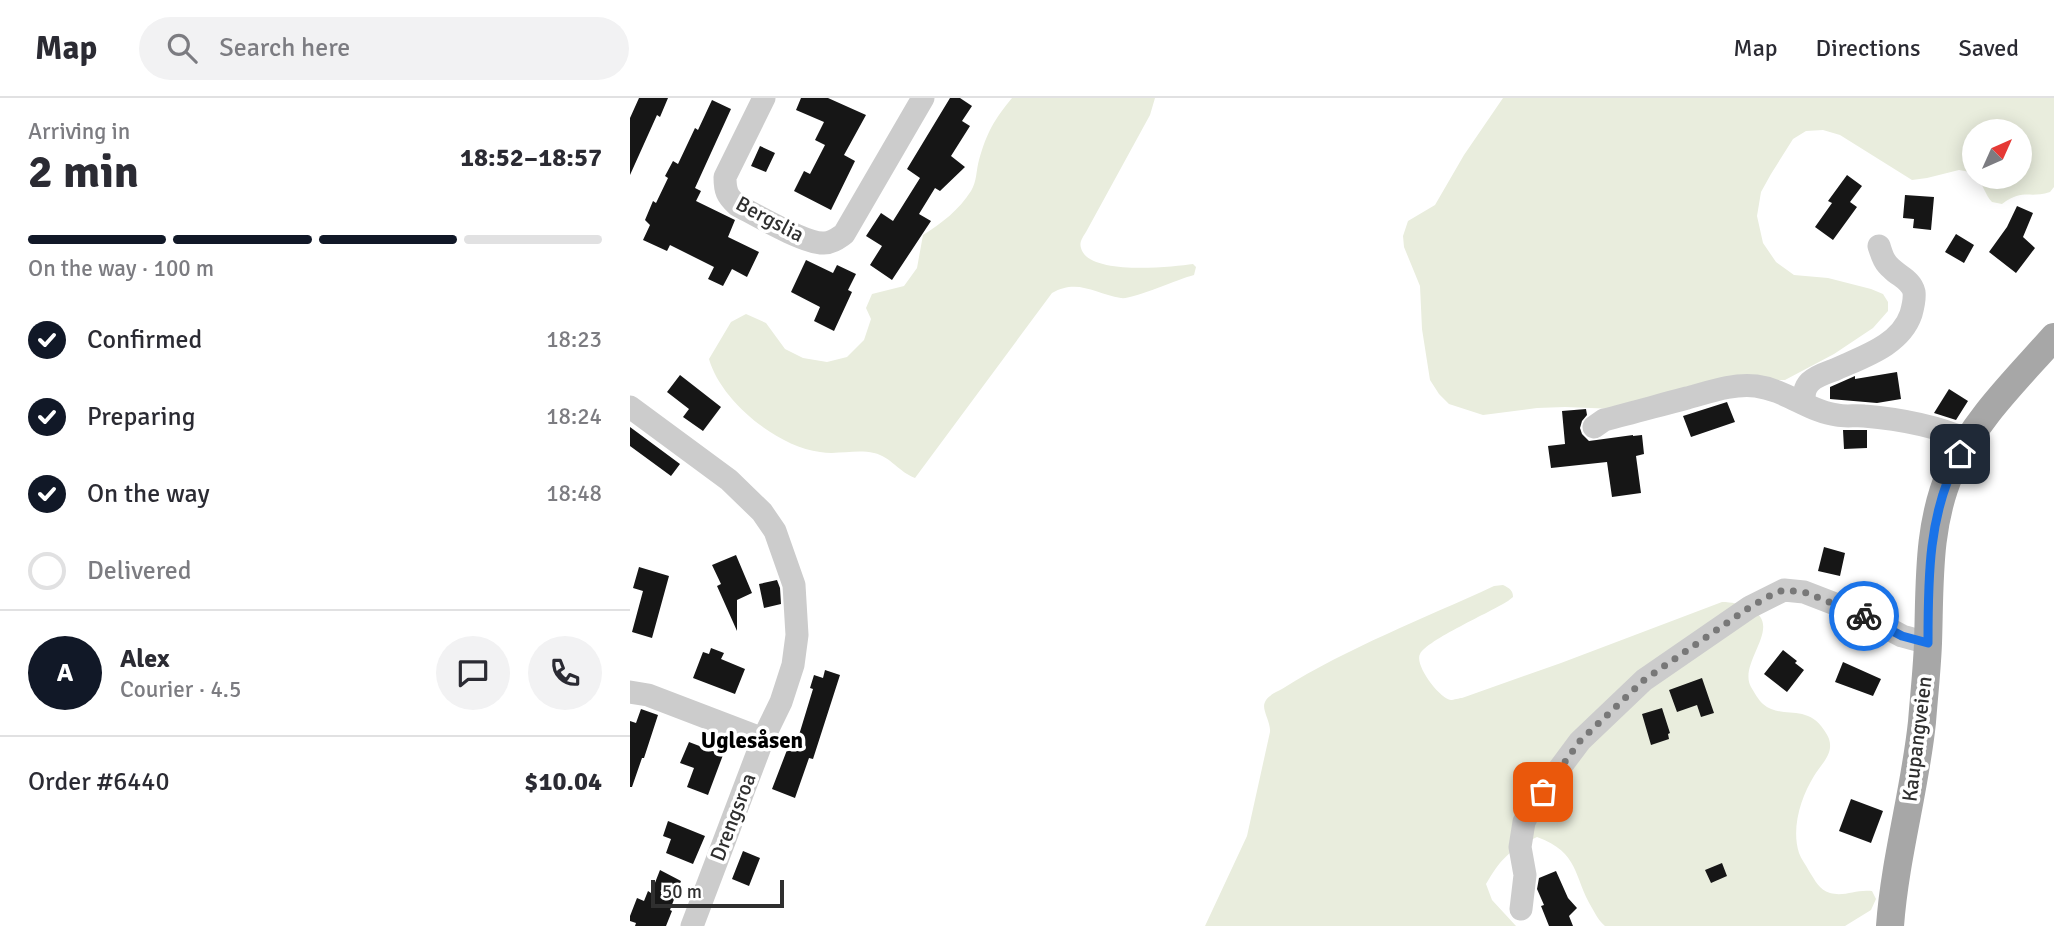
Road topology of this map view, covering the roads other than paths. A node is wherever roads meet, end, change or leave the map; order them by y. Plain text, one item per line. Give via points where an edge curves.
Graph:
1 (764, 98) edge
2 (923, 98) edge
3 (1878, 246) dead end
4 (2054, 337) edge
5 (1804, 402) junction
6 (630, 407) edge
7 (1594, 427) dead end
8 (1968, 440) junction
9 (1928, 643) junction
10 (630, 692) edge
11 (763, 739) junction
12 (1521, 909) dead end
13 (692, 926) edge
14 (1890, 926) edge

1 - 2 street, Bergslia via 725,177 727,197 823,244 844,234
3 - 5 street via 1884,261 1914,293 1908,323 1886,345 1807,384
4 - 8 main road, Kaupangveien via 2009,385
5 - 7 street via 1755,386 1728,387 1604,420
5 - 8 street via 1825,413 1915,422
6 - 11 street, Drengsroa via 749,498 775,531 784,552 794,585 797,635 781,702
8 - 9 main road, Kaupangveien via 1948,478 1933,535
9 - 12 street via 1804,592 1784,590 1750,607 1644,680 1580,741 1524,822
9 - 14 main road, Kaupangveien via 1916,770
10 - 11 street
11 - 13 street, Drengsroa

